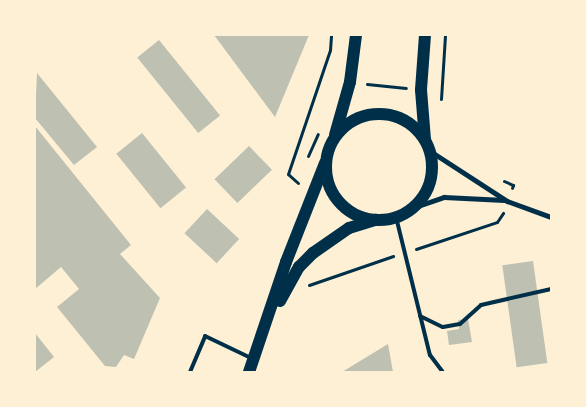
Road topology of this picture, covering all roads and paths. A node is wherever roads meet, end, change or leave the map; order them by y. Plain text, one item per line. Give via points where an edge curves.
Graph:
1 (331, 35) edge
2 (356, 35) edge
3 (425, 35) edge
4 (350, 82) junction
5 (421, 90) junction
6 (441, 90) dead end
7 (333, 141) junction
8 (428, 145) junction
9 (327, 159) junction
10 (312, 197) junction
11 (508, 201) junction
12 (412, 208) junction
13 (396, 217) junction
14 (551, 217) edge
15 (379, 220) junction
16 (551, 288) edge
17 (420, 316) junction
18 (269, 318) junction
19 (253, 360) junction
20 (190, 372) edge
21 (248, 372) edge
22 (443, 372) edge

1 - 10 path via 330,50 288,174
2 - 4 main road
3 - 5 main road
4 - 5 path
4 - 7 main road
5 - 6 path
5 - 8 main road
7 - 8 main road via 356,119 379,114 402,119
7 - 9 main road
8 - 11 street
8 - 12 main road via 430,182
9 - 10 main road
9 - 15 main road via 327,177 340,200 361,216
10 - 18 main road via 286,262
11 - 12 street via 444,197
11 - 14 street
12 - 13 main road
13 - 15 main road
13 - 17 lane
15 - 18 main road via 349,228 313,253 299,267
16 - 17 lane via 482,305 460,324 443,327
17 - 22 lane via 430,355
18 - 19 main road
19 - 20 lane via 205,336
19 - 21 main road

